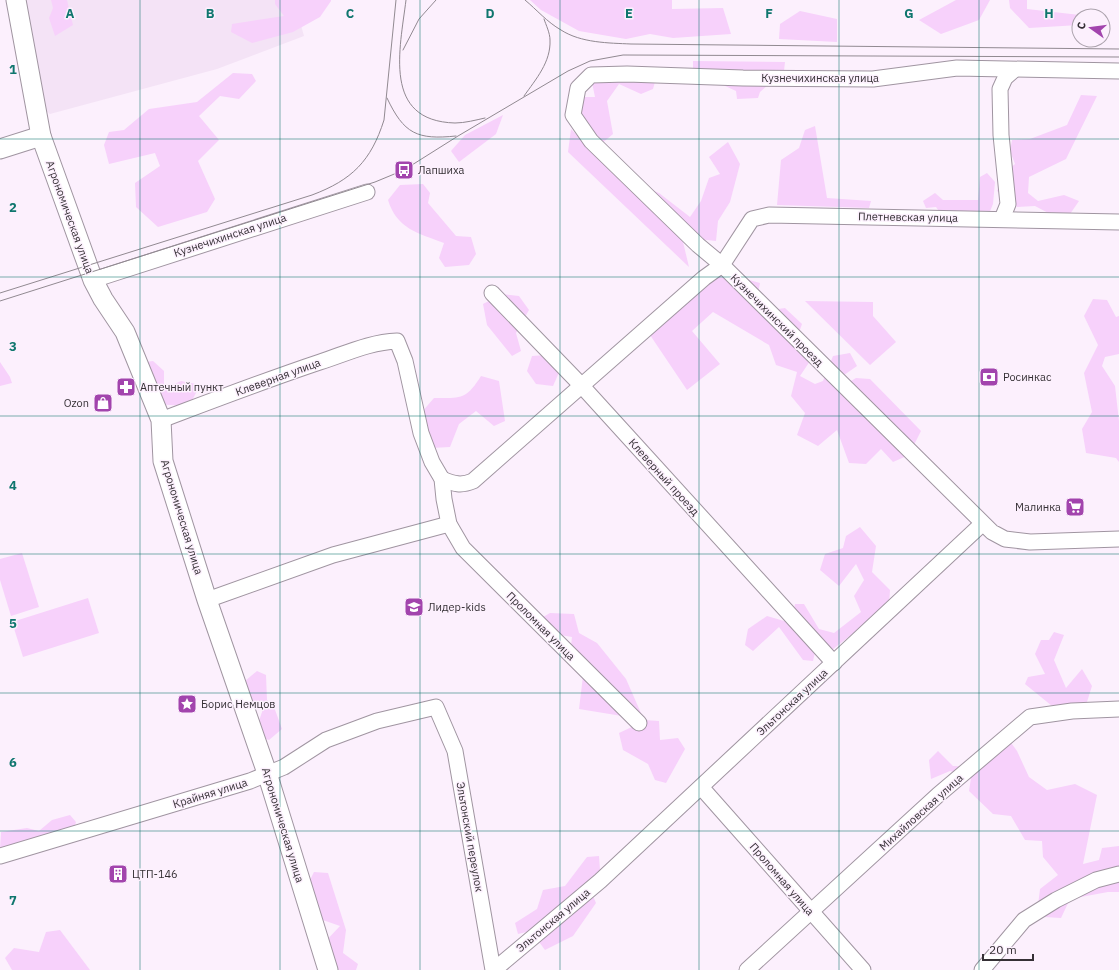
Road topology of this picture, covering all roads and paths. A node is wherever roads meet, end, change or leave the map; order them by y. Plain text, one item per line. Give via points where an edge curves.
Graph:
1 (16, 0) edge
2 (1014, 70) junction
3 (1119, 71) edge
4 (573, 115) joint
5 (41, 136) junction
6 (0, 149) edge
7 (367, 192) dead end
8 (1002, 219) junction
9 (1119, 222) edge
10 (722, 265) junction
11 (93, 280) junction
12 (492, 293) dead end
13 (397, 342) joint
14 (581, 385) junction
15 (161, 420) junction
16 (442, 479) junction
17 (449, 524) junction
18 (982, 524) junction
19 (1119, 539) edge
20 (207, 600) junction
21 (834, 663) junction
22 (436, 707) joint
23 (1119, 709) edge
24 (639, 723) dead end
25 (267, 773) junction
26 (702, 787) junction
27 (0, 856) edge
28 (1119, 874) edge
29 (810, 912) junction
30 (328, 970) edge
31 (493, 970) edge
32 (747, 970) edge
33 (863, 970) edge
34 (982, 970) edge

1 - 5 street, Агрономическая улица
2 - 3 street, Кузнечихинская улица
2 - 4 street, Кузнечихинская улица via 957,68 873,79 591,75 578,88
2 - 8 street via 1005,78 1000,90 1000,135 1008,204
4 - 10 street, Кузнечихинский проезд via 591,141
5 - 6 street
5 - 11 street, Агрономическая улица
7 - 11 street, Кузнечихинская улица
8 - 9 street, Плетневская улица
8 - 10 street, Плетневская улица via 769,215 752,219
10 - 14 street, Плетневская улица
10 - 18 street, Кузнечихинский проезд
11 - 15 street, Агрономическая улица via 125,332
12 - 14 street, Клеверный проезд
13 - 15 street, Клеверная улица via 381,342 283,374
13 - 16 street, Проломная улица via 405,361 421,432 432,462
14 - 16 street, Плетневская улица via 473,481 458,485
14 - 21 street, Клеверный проезд
15 - 20 street, Агрономическая улица via 163,461
16 - 17 street, Проломная улица
17 - 20 street via 334,555
17 - 24 street, Проломная улица via 463,548
18 - 19 street via 1006,539 1030,542
18 - 21 street, Эльтонская улица
20 - 25 street, Агрономическая улица
21 - 26 street, Эльтонская улица
22 - 25 street, Крайняя улица via 377,721 326,740 284,767
22 - 31 street, Эльтонский переулок via 455,751
23 - 29 street, Михайловская улица via 1072,711 1030,717 938,795
25 - 27 street, Крайняя улица via 250,781
25 - 30 street, Агрономическая улица
26 - 29 street, Проломная улица
26 - 31 street, Эльтонская улица via 600,881
28 - 34 street via 1096,880 1024,920
29 - 32 street, Михайловская улица
29 - 33 street, Проломная улица

